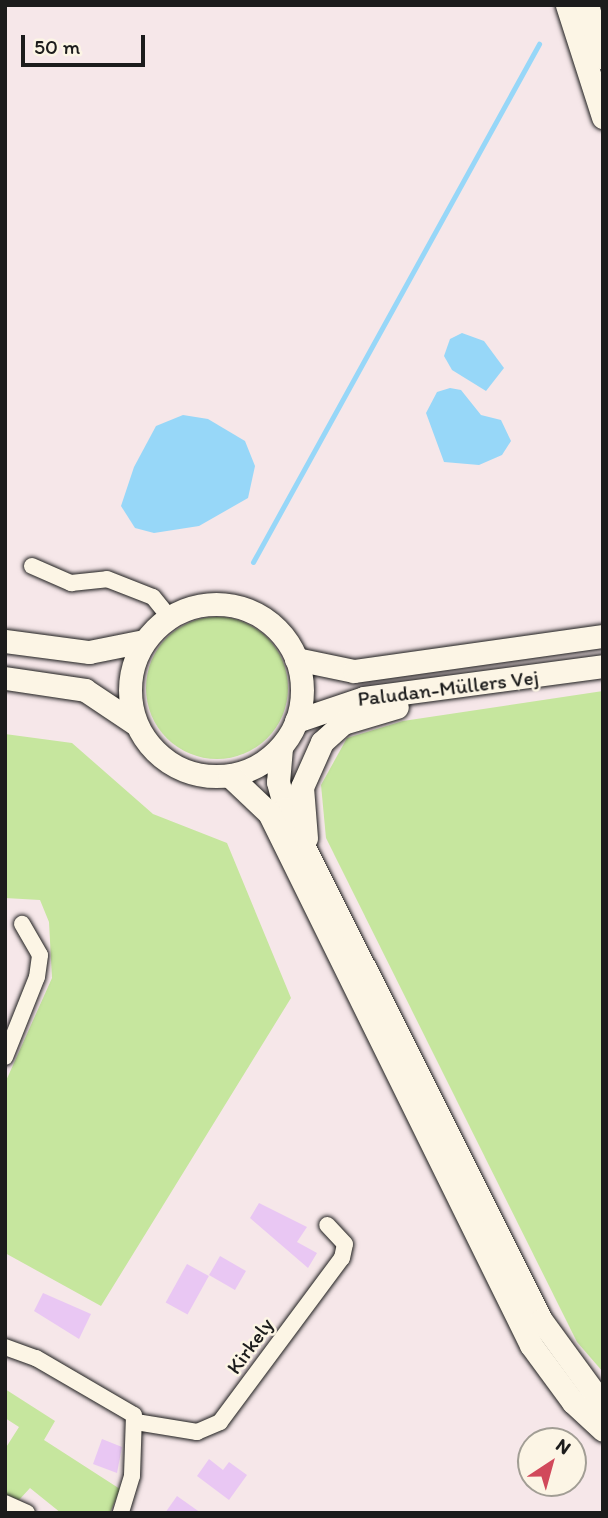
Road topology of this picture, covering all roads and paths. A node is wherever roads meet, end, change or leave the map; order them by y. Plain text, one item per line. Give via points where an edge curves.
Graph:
1 (567, 5) edge
2 (587, 5) edge
3 (603, 58) edge
4 (603, 117) edge
5 (32, 566) dead end
6 (169, 617) junction
7 (603, 636) edge
8 (5, 641) edge
9 (144, 641) junction
10 (296, 659) junction
11 (603, 666) edge
12 (5, 678) edge
13 (453, 689) junction
14 (296, 721) junction
15 (135, 724) junction
16 (281, 747) junction
17 (230, 776) junction
18 (310, 858) junction
19 (22, 924) dead end
20 (5, 1057) edge
21 (327, 1226) dead end
22 (5, 1347) edge
23 (603, 1405) edge
24 (136, 1422) junction
25 (603, 1430) edge
26 (5, 1503) edge
27 (27, 1513) edge
28 (121, 1513) edge

1 - 4 main road
2 - 3 main road
5 - 6 street via 71,583 118,584 153,597
6 - 9 main road
6 - 10 main road via 205,605 243,608 284,636
7 - 10 main road, Paludan-Müllers Vej via 354,671
8 - 9 main road via 89,652
9 - 15 main road via 129,690
10 - 14 main road via 302,699
11 - 13 main road, Paludan-Müllers Vej
12 - 15 main road via 85,690
13 - 14 main road, Paludan-Müllers Vej via 343,702
13 - 18 main road via 342,723 322,742 302,787
14 - 16 main road
15 - 17 main road via 160,757 181,770
16 - 17 main road
16 - 18 main road via 278,782 285,809
17 - 25 main road via 269,813 531,1345 573,1402
18 - 23 main road via 541,1320
19 - 20 street via 40,955 39,966
21 - 24 street, Kirkely via 345,1244 342,1258 220,1422 197,1432
22 - 24 street via 128,1409
24 - 28 street
26 - 27 street

